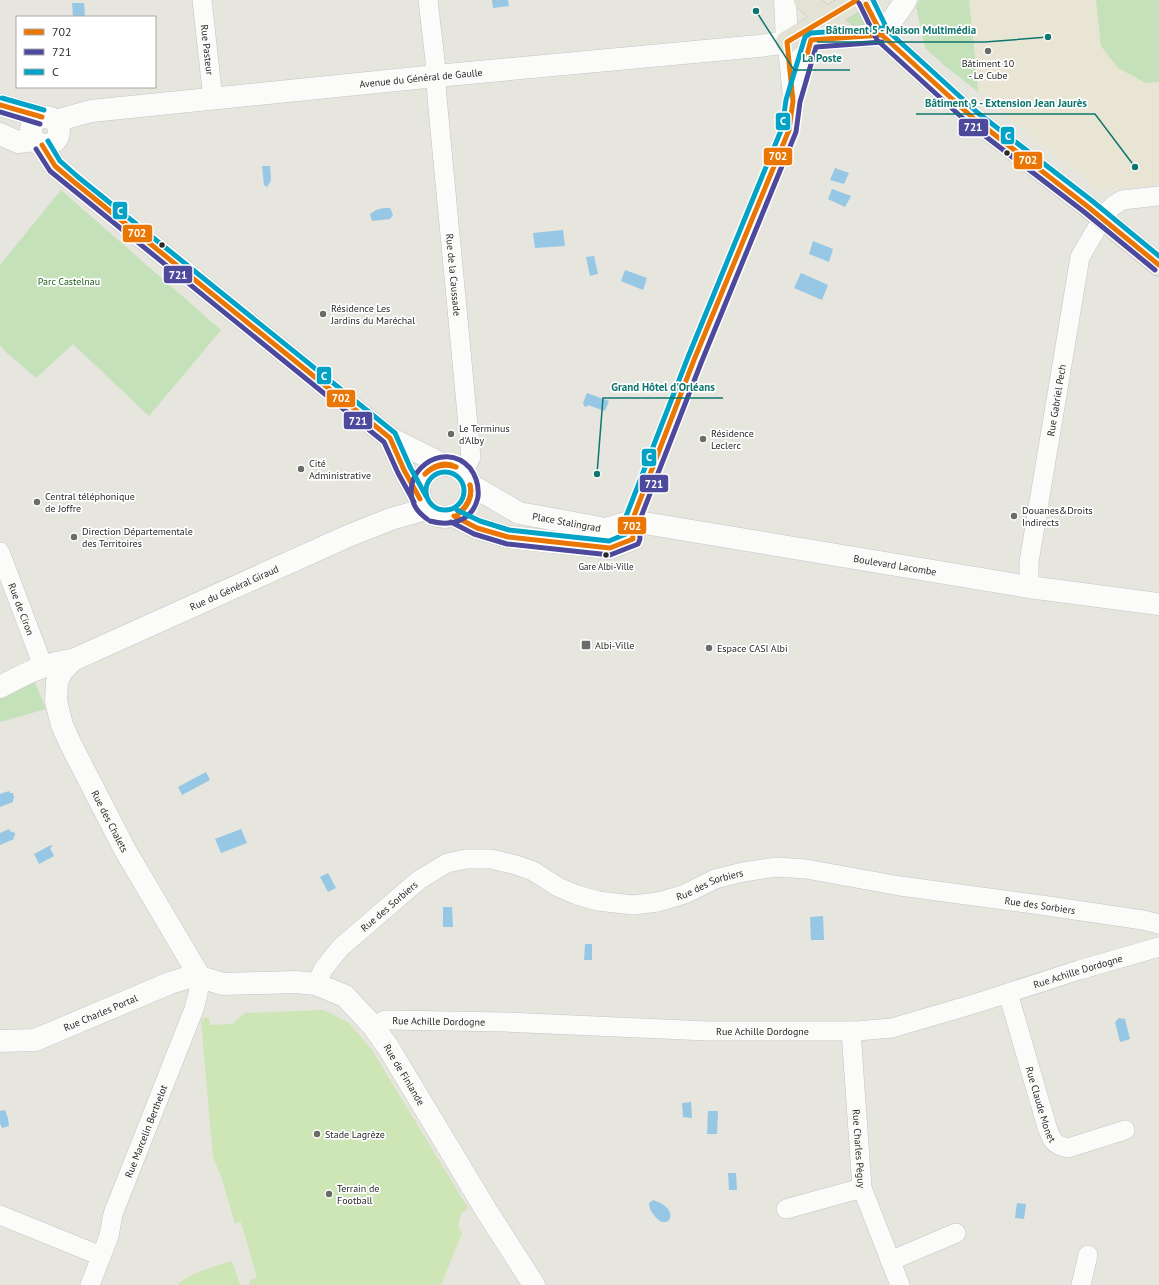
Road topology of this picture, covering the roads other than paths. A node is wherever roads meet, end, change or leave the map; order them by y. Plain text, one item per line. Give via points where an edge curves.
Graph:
1 (202, 0) edge
2 (428, 0) edge
3 (785, 0) edge
4 (805, 0) edge
5 (857, 0) edge
6 (865, 0) edge
7 (906, 0) edge
8 (827, 18) junction
9 (882, 35) junction
10 (849, 37) junction
11 (812, 40) junction
12 (787, 42) junction
13 (436, 76) junction
14 (213, 99) junction
15 (793, 101) junction
16 (0, 105) edge
17 (48, 119) junction
18 (0, 134) edge
19 (38, 143) junction
20 (1159, 196) edge
21 (1103, 219) junction
22 (1159, 265) edge
23 (390, 438) junction
24 (442, 464) junction
25 (467, 478) junction
26 (423, 504) junction
27 (454, 516) junction
28 (632, 520) junction
29 (0, 552) edge
30 (1029, 587) junction
31 (1159, 604) edge
32 (73, 660) junction
33 (43, 666) junction
34 (0, 686) edge
35 (1151, 922) edge
36 (1151, 949) edge
37 (200, 977) junction
38 (316, 984) junction
39 (1008, 993) junction
40 (373, 1026) junction
41 (851, 1031) junction
42 (0, 1041) edge
43 (1125, 1130) dead end
44 (862, 1188) junction
45 (786, 1210) dead end
46 (0, 1215) edge
47 (956, 1233) dead end
48 (1088, 1255) dead end
49 (101, 1256) junction
50 (890, 1261) junction
51 (90, 1285) edge
52 (534, 1285) edge
53 (900, 1285) edge
54 (1081, 1285) edge

1 - 14 street, Rue Pasteur
2 - 13 street, Rue de la Caussade
3 - 12 main road
4 - 8 main road
5 - 8 main road
6 - 9 main road
7 - 9 main road
8 - 10 main road
8 - 12 main road
9 - 10 main road
9 - 21 main road via 973,118
10 - 11 main road, Avenue du Général de Gaulle
11 - 12 main road, Avenue du Général de Gaulle
11 - 15 street
12 - 13 main road, Avenue du Général de Gaulle
12 - 15 street
13 - 14 main road, Avenue du Général de Gaulle
13 - 25 street, Rue de la Caussade via 471,456
14 - 17 main road, Avenue du Général de Gaulle via 91,111
15 - 28 street via 789,130 694,360
16 - 17 main road, Avenue du Général de Gaulle
17 - 19 main road via 60,129 58,138 51,144
18 - 19 main road via 18,142
19 - 23 main road via 55,166 74,182
20 - 21 street, Rue Gabriel Pech via 1122,200 1113,206
21 - 22 main road
21 - 30 street, Rue Gabriel Pech via 1080,256 1029,562
23 - 24 main road
23 - 26 main road
24 - 25 main road via 457,467
24 - 26 main road via 434,466 423,476 419,491
25 - 27 main road via 471,492 470,500 461,512
25 - 28 main road, Place Stalingrad via 519,512 606,530
26 - 27 main road via 432,514
26 - 32 main road, Rue du Général Giraud
27 - 28 main road, Place Stalingrad via 477,528 508,537 610,548 633,539
28 - 30 main road, Boulevard Lacombe
29 - 33 street, Rue de Ciron
30 - 31 main road, Boulevard Lacombe
32 - 33 main road, Rue du Général Giraud
32 - 37 main road, Rue des Chalets via 62,671 57,682 56,701 62,725 125,850
33 - 34 main road, Rue du Général Giraud
35 - 36 street, Rue Achille Dordogne
35 - 38 street, Rue des Sorbiers via 900,886 806,869 777,867 715,879 685,894 658,902 633,905 598,901 577,895 558,887 533,871 491,859 466,859 447,864 419,880 341,947 324,968
36 - 39 street, Rue Achille Dordogne
37 - 38 main road, Rue de Finlande via 223,984
37 - 42 main road, Rue Charles Portal via 189,977 170,983 35,1040
37 - 49 street, Rue Marcelin Berthelot via 194,1009 113,1214 109,1236
38 - 40 main road, Rue de Finlande via 345,996
39 - 41 street, Rue Achille Dordogne via 892,1028
39 - 43 street, Rue Claude Monet via 1053,1142 1060,1147 1068,1148
40 - 41 street, Rue Achille Dordogne via 390,1020 708,1031
40 - 52 main road, Rue de Finlande
41 - 44 street, Rue Charles Péguy
44 - 45 street
44 - 50 street, Rue Charles Péguy
46 - 49 street
47 - 50 street
48 - 54 street
49 - 51 street, Rue Marcelin Berthelot
50 - 53 street, Rue Charles Péguy

